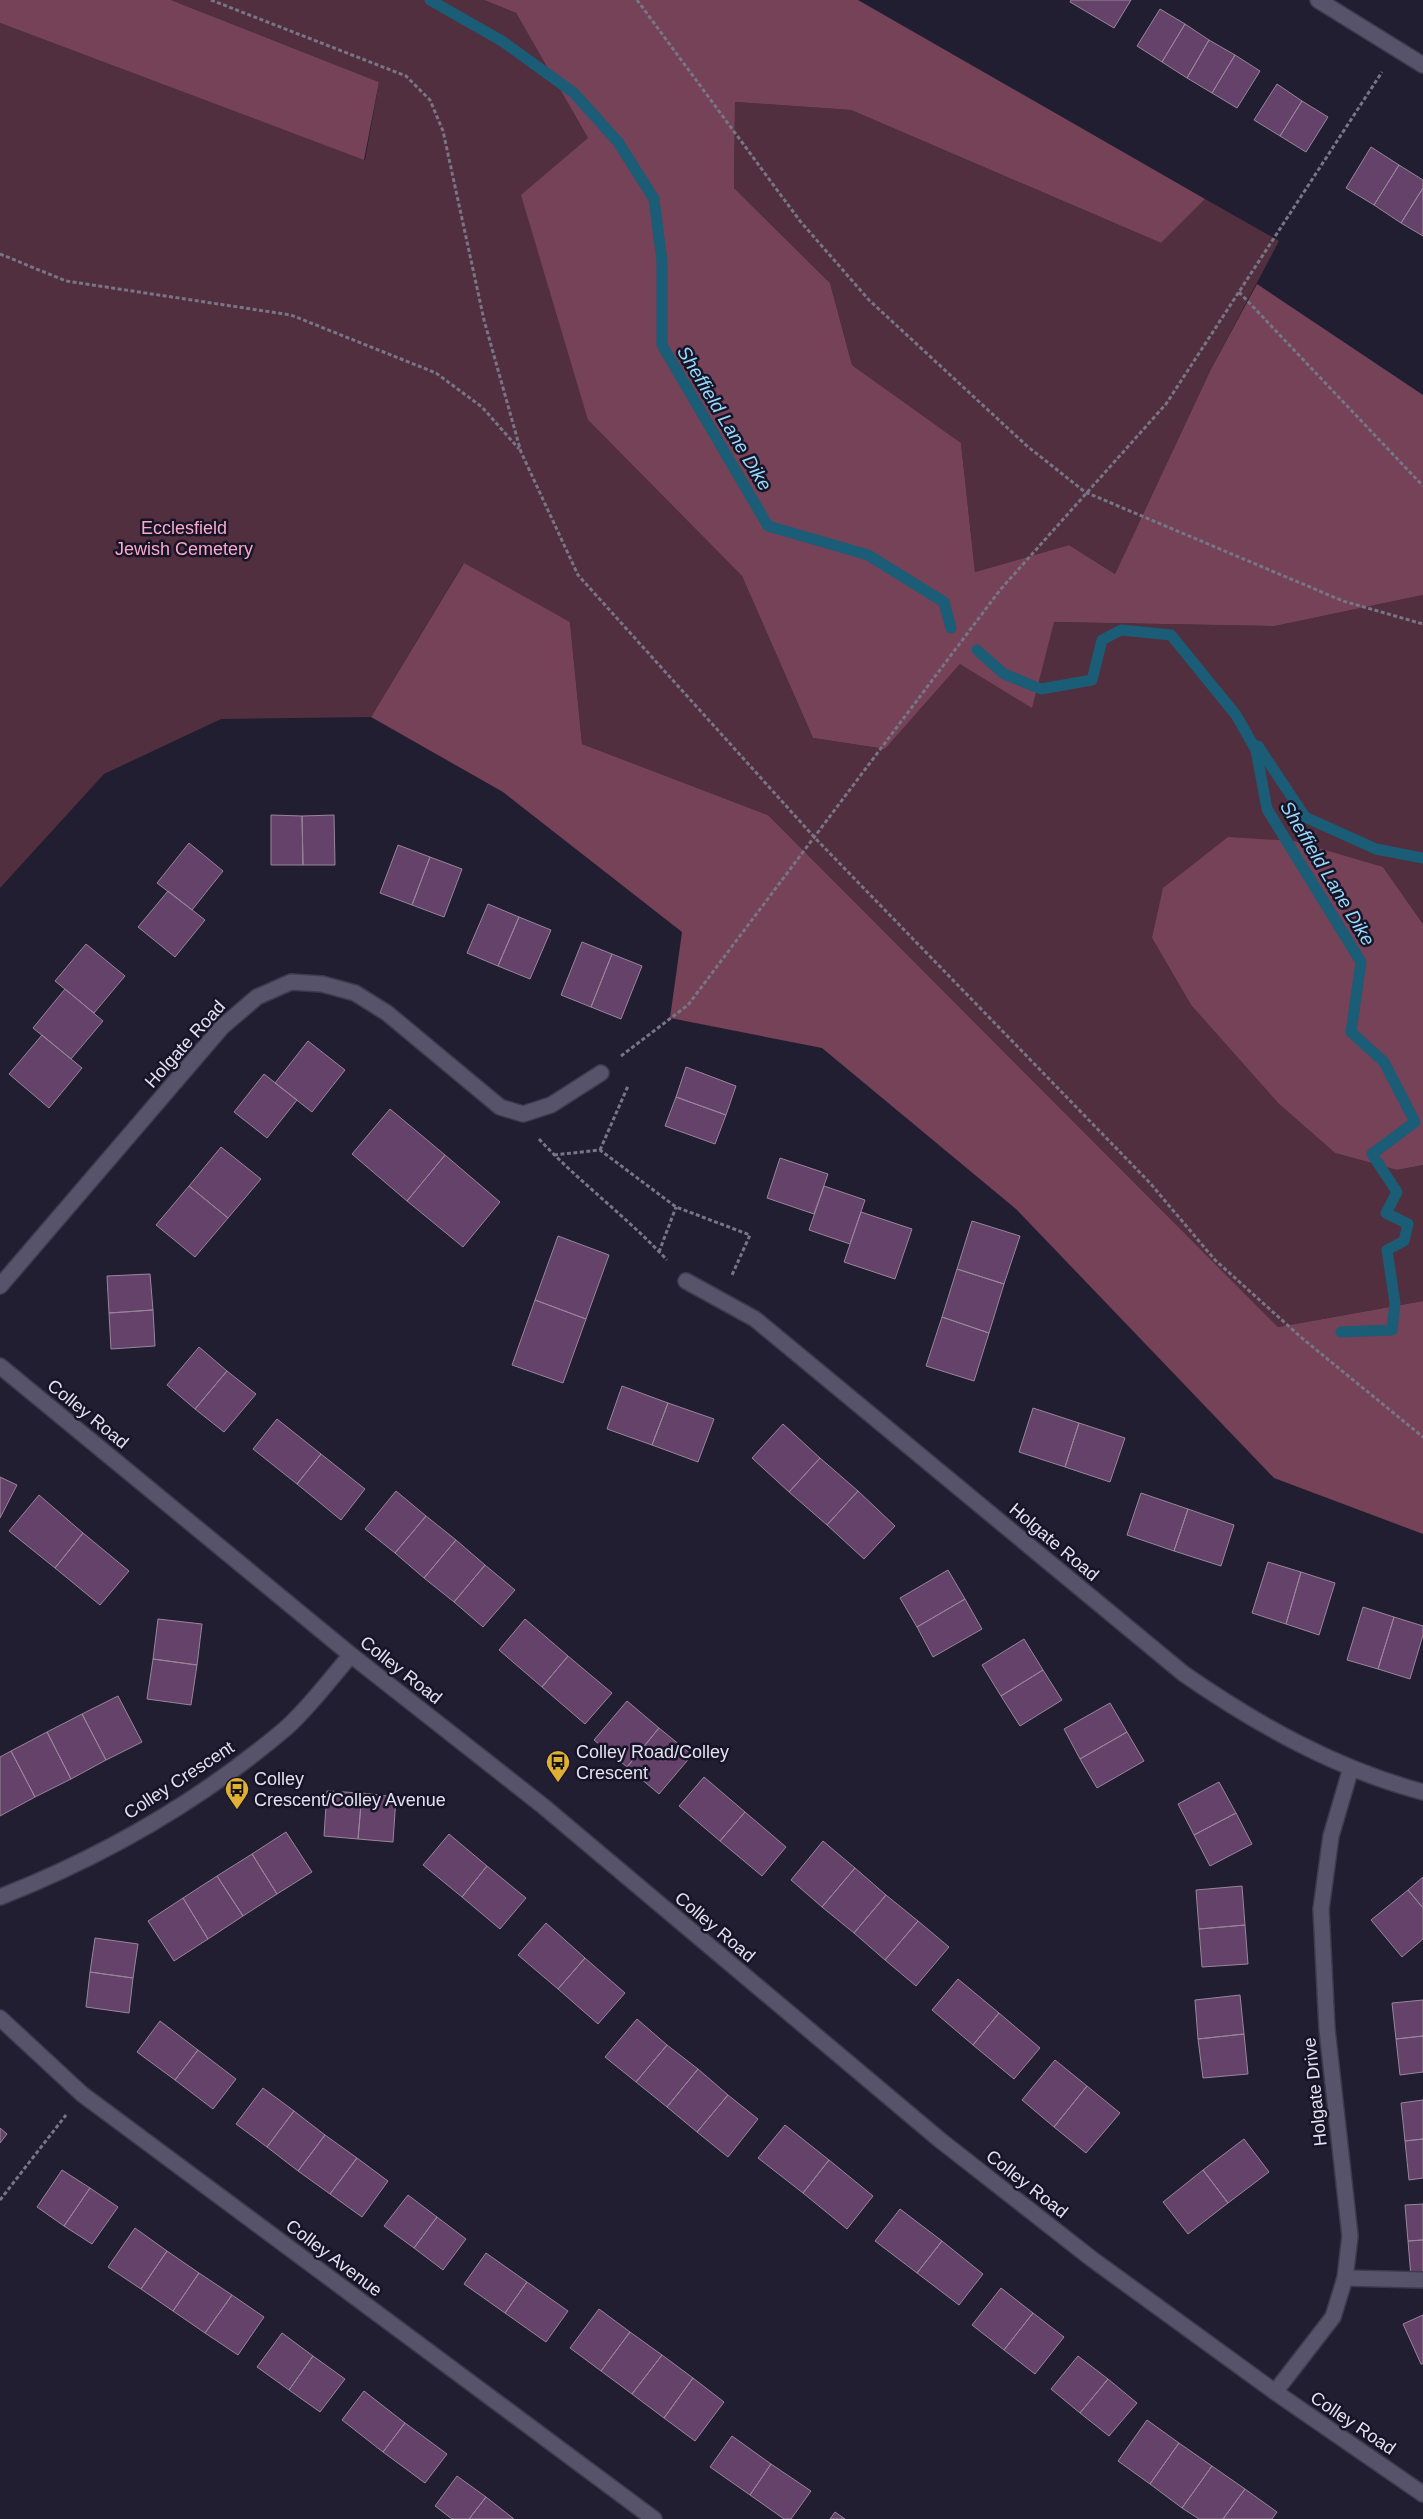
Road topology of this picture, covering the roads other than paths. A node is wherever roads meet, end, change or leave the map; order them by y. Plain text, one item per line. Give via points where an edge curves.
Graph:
1 (1318, 0) edge
2 (1423, 65) edge
3 (601, 1073) road end
4 (686, 1281) road end
5 (0, 1286) edge
6 (0, 1366) edge
7 (351, 1655) junction
8 (1351, 1768) junction
9 (1423, 1792) edge
10 (0, 1897) edge
11 (0, 2018) edge
12 (1345, 2278) junction
13 (1423, 2280) edge
14 (1275, 2392) junction
15 (1423, 2494) edge
16 (654, 2519) edge

1 - 2 street
3 - 5 street, Holgate Road via 551,1105 523,1114 500,1107 387,1013 355,994 322,984 291,982 257,997 222,1027
4 - 8 street, Holgate Road via 755,1318 1184,1674 1238,1712
6 - 7 street, Colley Road
7 - 10 street, Colley Crescent via 286,1728 211,1786 130,1835 44,1879
7 - 14 street, Colley Road via 543,1806 940,2140 1092,2259
8 - 9 street, Holgate Road
8 - 12 street, Holgate Drive via 1331,1836 1320,1909 1327,2029 1350,2236
11 - 16 street, Colley Avenue via 82,2094
12 - 13 street
12 - 14 street, Holgate Drive via 1333,2317
14 - 15 street, Colley Road

